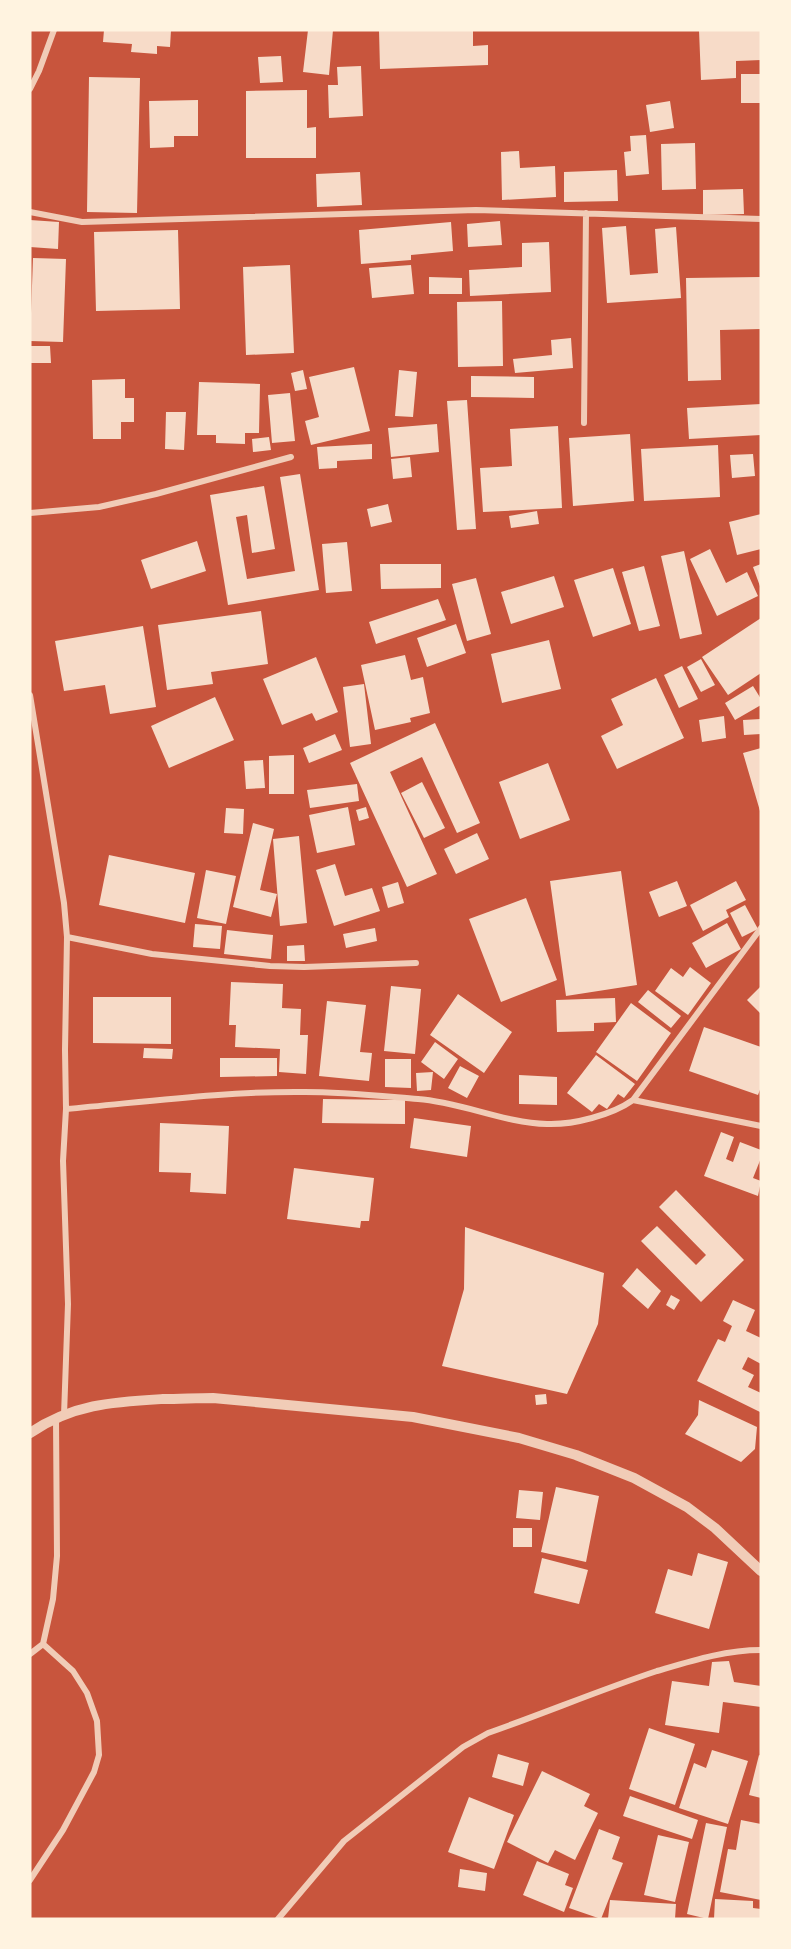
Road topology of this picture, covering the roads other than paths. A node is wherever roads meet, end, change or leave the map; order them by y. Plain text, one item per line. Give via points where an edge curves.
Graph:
1 (54, 30) edge
2 (30, 89) edge
3 (30, 212) edge
4 (586, 213) junction
5 (761, 219) edge
6 (584, 423) dead end
7 (291, 457) dead end
8 (30, 513) edge
9 (30, 695) edge
10 (761, 928) edge
11 (67, 937) junction
12 (416, 963) dead end
13 (633, 1100) junction
14 (66, 1109) junction
15 (761, 1126) edge
16 (60, 1417) junction
17 (30, 1433) edge
18 (761, 1571) edge
19 (43, 1644) junction
20 (761, 1650) edge
21 (30, 1654) edge
22 (30, 1881) edge
23 (278, 1919) edge

1 - 2 street
3 - 4 street via 82,222 476,210
4 - 5 street
4 - 6 street
7 - 8 street via 99,507
9 - 11 street
10 - 13 street
11 - 12 street via 152,954 270,966
11 - 14 street
13 - 14 street via 603,1114 562,1124 523,1122 422,1099 308,1092 244,1093
13 - 15 street
14 - 16 street via 63,1161 68,1304
16 - 17 street
16 - 18 street via 120,1401 213,1398 413,1417 519,1438 576,1455 670,1497 715,1528
16 - 19 street via 57,1556
19 - 21 street
19 - 22 street via 73,1671 87,1693 97,1721 99,1755 94,1773 63,1830
20 - 23 street via 722,1653 658,1671 477,1739 344,1841

